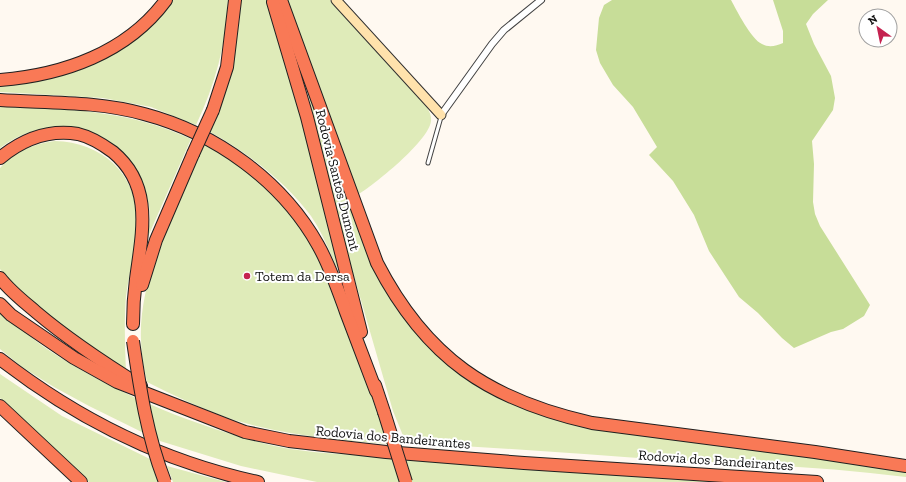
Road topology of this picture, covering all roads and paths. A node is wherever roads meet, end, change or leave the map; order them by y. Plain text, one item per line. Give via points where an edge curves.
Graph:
1 (166, 0) edge
2 (235, 0) edge
3 (273, 0) edge
4 (281, 0) edge
5 (336, 0) edge
6 (541, 0) edge
7 (0, 80) edge
8 (0, 100) edge
9 (441, 115) junction
10 (0, 158) edge
11 (428, 163) dead end
12 (0, 278) edge
13 (0, 304) edge
14 (133, 324) junction
15 (0, 359) edge
16 (376, 391) junction
17 (167, 402) junction
18 (0, 406) edge
19 (906, 466) edge
20 (81, 482) edge
21 (165, 482) edge
22 (258, 482) edge
23 (406, 482) edge
24 (817, 482) edge

1 - 7 highway via 149,21 103,54 41,75
2 - 14 highway, bridge via 227,67 213,110 146,267
3 - 16 highway, Rodovia Santos Dumont via 307,117
4 - 19 highway via 377,263 393,294 414,323 439,350 467,372 487,386 520,402 592,423
5 - 9 street
6 - 9 street via 504,30
8 - 16 highway via 87,104 144,114 209,139 233,154 288,203 319,246
9 - 11 lane
10 - 14 highway via 30,138 48,133 68,132 93,139 120,158 138,188 143,209 144,230 133,298
12 - 17 highway via 23,301 79,346
13 - 17 highway, Rodovia dos Bandeirantes via 74,358 117,382
14 - 21 highway, bridge via 139,383 149,434
15 - 22 highway via 103,427 181,459 233,477
16 - 23 highway, Rodovia Santos Dumont, bridge
17 - 24 highway, Rodovia dos Bandeirantes via 245,432 289,441 524,463
18 - 20 highway

